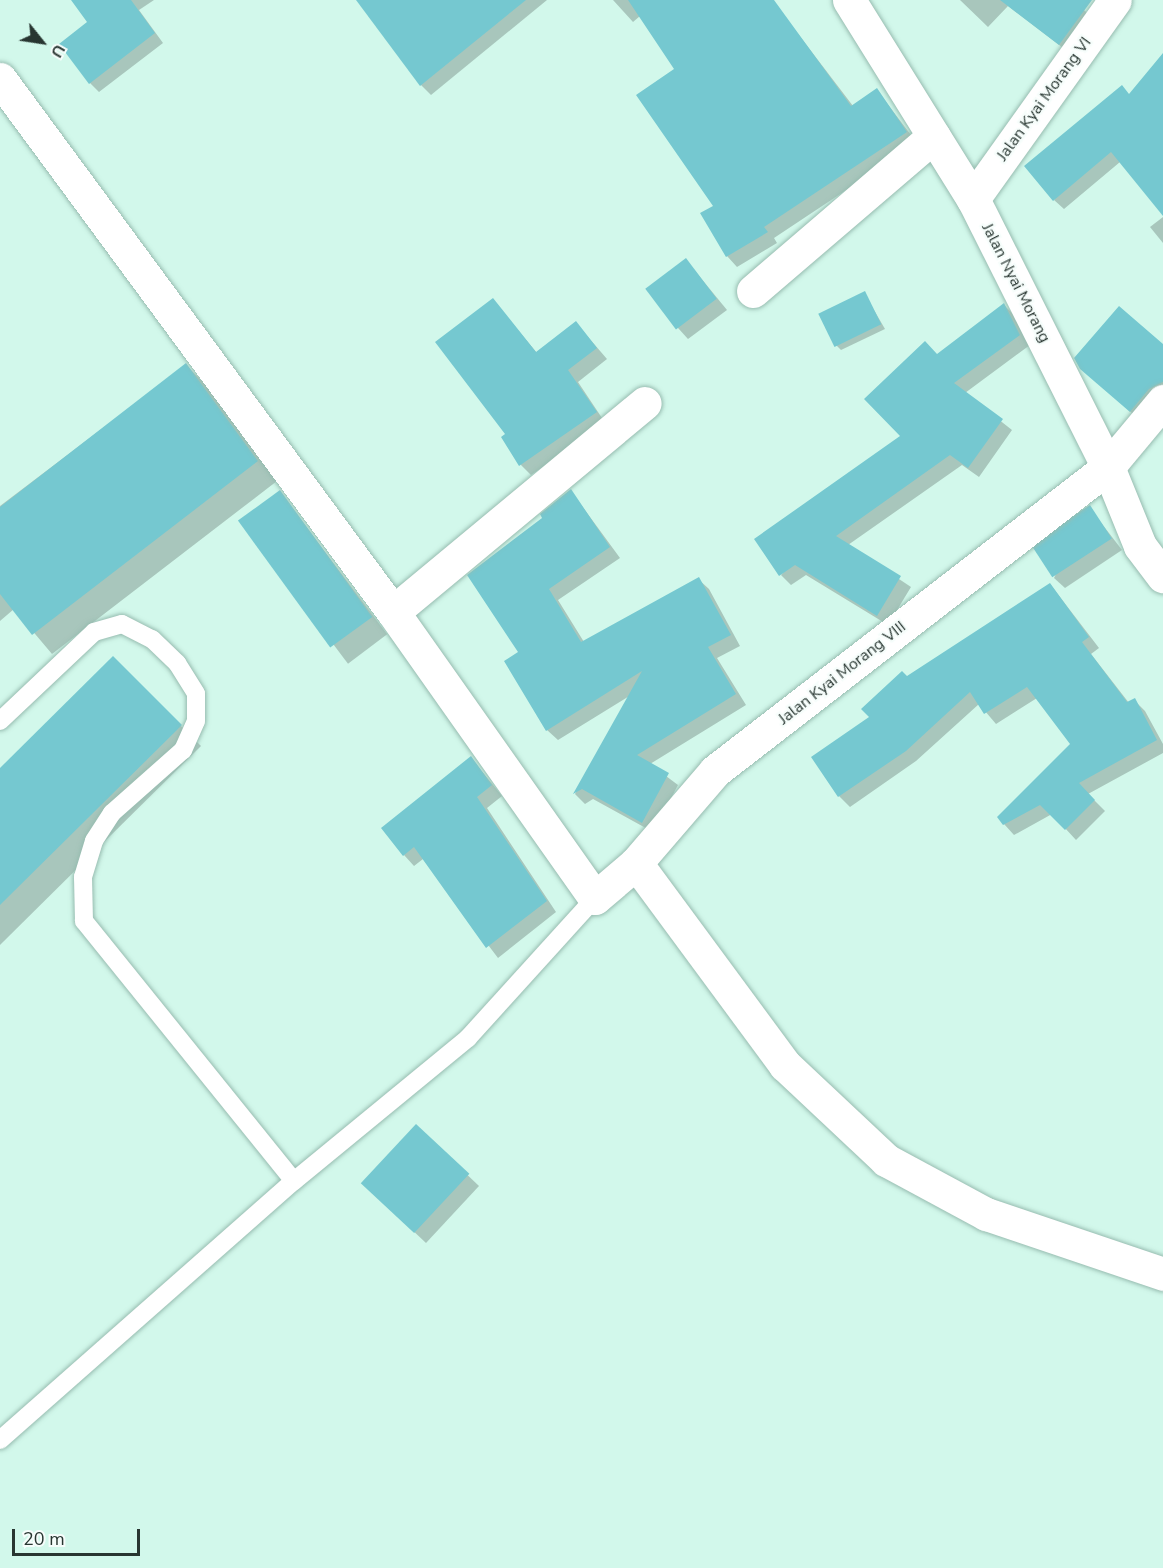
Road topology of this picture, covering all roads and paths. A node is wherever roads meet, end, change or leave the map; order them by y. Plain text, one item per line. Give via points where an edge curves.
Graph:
1 (849, 0) edge
2 (1116, 0) edge
3 (0, 79) edge
4 (934, 136) junction
5 (974, 199) junction
6 (753, 291) dead end
7 (1163, 401) edge
8 (645, 404) dead end
9 (1108, 466) junction
10 (1163, 576) edge
11 (410, 598) junction
12 (0, 721) edge
13 (619, 878) junction
14 (294, 1181) junction
15 (1163, 1274) edge
16 (0, 1440) edge

1 - 4 street, Jalan Nyai Morang
2 - 5 street, Jalan Kyai Morang VI
3 - 11 street
4 - 5 street, Jalan Nyai Morang
4 - 6 street
5 - 9 street, Jalan Nyai Morang
7 - 9 street, Jalan Kyai Morang VIII
8 - 11 street
9 - 10 street, Jalan Nyai Morang via 1140,546
9 - 13 street, Jalan Kyai Morang VIII via 715,771
11 - 13 street
12 - 14 lane via 94,632 122,624 152,639 177,663 196,694 196,721 183,750 112,813 94,841 83,877 84,921
13 - 14 lane via 468,1038
13 - 15 street via 785,1065 886,1160 986,1214
14 - 16 lane

